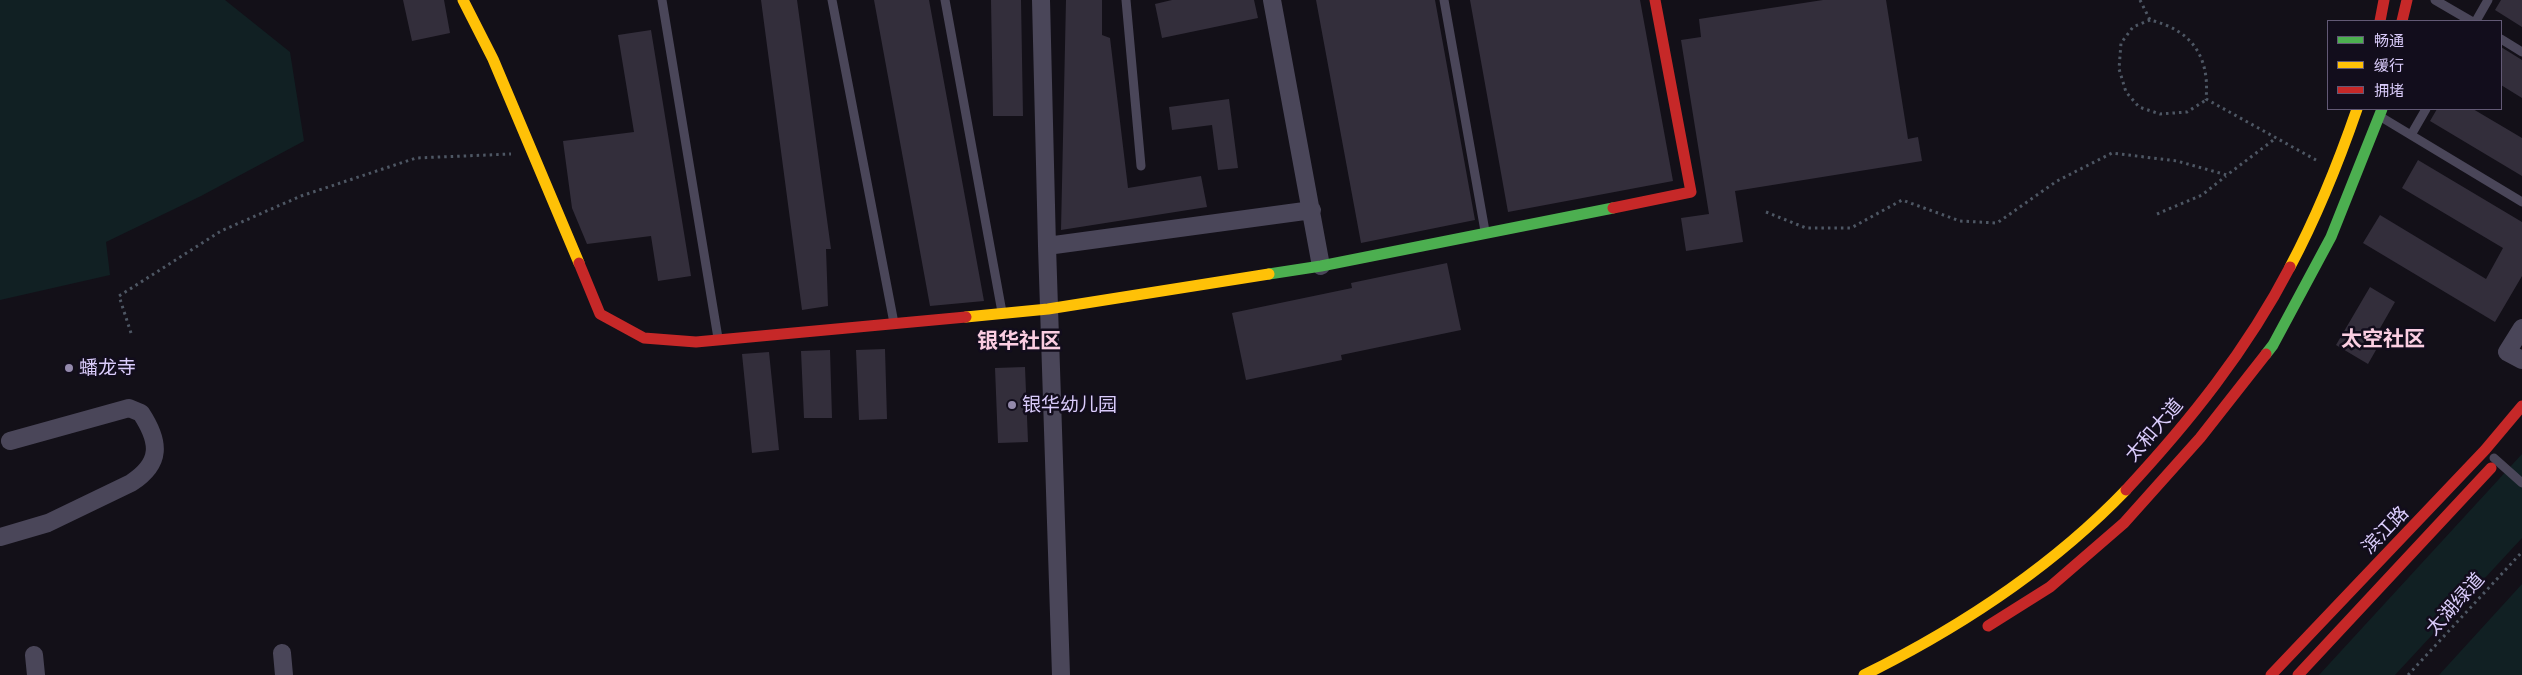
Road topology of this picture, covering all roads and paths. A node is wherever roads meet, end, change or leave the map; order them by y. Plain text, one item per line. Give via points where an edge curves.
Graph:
1 (463, 0) edge
2 (662, 0) edge
3 (832, 0) edge
4 (945, 0) edge
5 (1041, 0) edge
6 (1126, 0) edge
7 (1272, 0) edge
8 (1444, 0) edge
9 (1655, 0) edge
10 (2140, 0) edge
11 (2384, 0) edge
12 (2407, 0) edge
13 (2435, 0) edge
14 (2488, 0) edge
15 (2150, 20) junction
16 (2380, 20) edge
17 (2402, 20) edge
18 (2469, 20) edge
19 (2477, 20) edge
20 (2502, 40) edge
21 (2522, 52) edge
22 (2206, 99) junction
23 (2357, 110) edge
24 (2425, 110) edge
25 (2381, 112) edge
26 (2411, 135) junction
27 (2276, 138) junction
28 (534, 153) junction
29 (1141, 166) dead end
30 (2336, 171) junction
31 (2227, 175) junction
32 (2522, 202) edge
33 (1312, 210) junction
34 (1766, 212) dead end
35 (2157, 214) dead end
36 (1486, 233) junction
37 (1046, 246) junction
38 (1321, 266) junction
39 (1048, 309) junction
40 (1002, 313) junction
41 (894, 323) junction
42 (2522, 328) edge
43 (130, 333) dead end
44 (719, 339) junction
45 (2522, 360) edge
46 (2522, 406) edge
47 (10, 442) dead end
48 (2485, 450) junction
49 (2501, 458) junction
50 (2522, 482) edge
51 (0, 537) edge
52 (2522, 552) edge
53 (1979, 632) dead end
54 (282, 653) dead end
55 (34, 655) dead end
56 (36, 675) edge
57 (284, 675) edge
58 (1061, 675) edge
59 (1864, 675) edge
60 (2270, 675) edge
61 (2298, 675) edge
62 (2408, 675) edge

1 - 28 street
2 - 44 lane
3 - 41 lane
4 - 40 lane
5 - 37 street
6 - 29 lane
7 - 33 street
8 - 36 lane
9 - 36 street via 1691,192
10 - 15 path
11 - 16 street
12 - 17 street
13 - 18 lane
14 - 19 lane
15 - 22 path via 2178,30 2194,45 2208,79
15 - 22 path via 2134,27 2121,43 2119,69 2126,92 2139,107 2160,114 2186,112
20 - 21 lane
22 - 27 path
23 - 30 street, 太和大道
24 - 26 lane
25 - 26 lane
25 - 53 street, 太和大道 via 2331,237 2267,352 2200,438 2124,523 2050,587
26 - 32 lane
27 - 30 path
27 - 31 path
28 - 43 path via 416,158 300,196 222,231 119,296
28 - 44 street via 600,314 644,338 696,342
30 - 59 street, 太和大道 via 2284,281 2228,368 2160,453 2078,536 1993,602 1900,658
31 - 34 path via 2177,161 2112,153 2057,181 1997,223 1960,221 1902,200 1851,228 1806,228
31 - 35 path via 2202,195
33 - 37 street
33 - 38 street
36 - 38 street
37 - 39 street
38 - 39 street
39 - 40 street
39 - 58 street
40 - 41 street
41 - 44 street
42 - 45 street via 2507,352
46 - 48 street, 滨江路
47 - 51 street via 129,408 141,413 156,439 154,458 143,475 131,483 48,523
48 - 49 lane
48 - 60 street, 滨江路
49 - 50 lane
49 - 61 street
52 - 62 path, 太湖绿道
54 - 57 street
55 - 56 street

